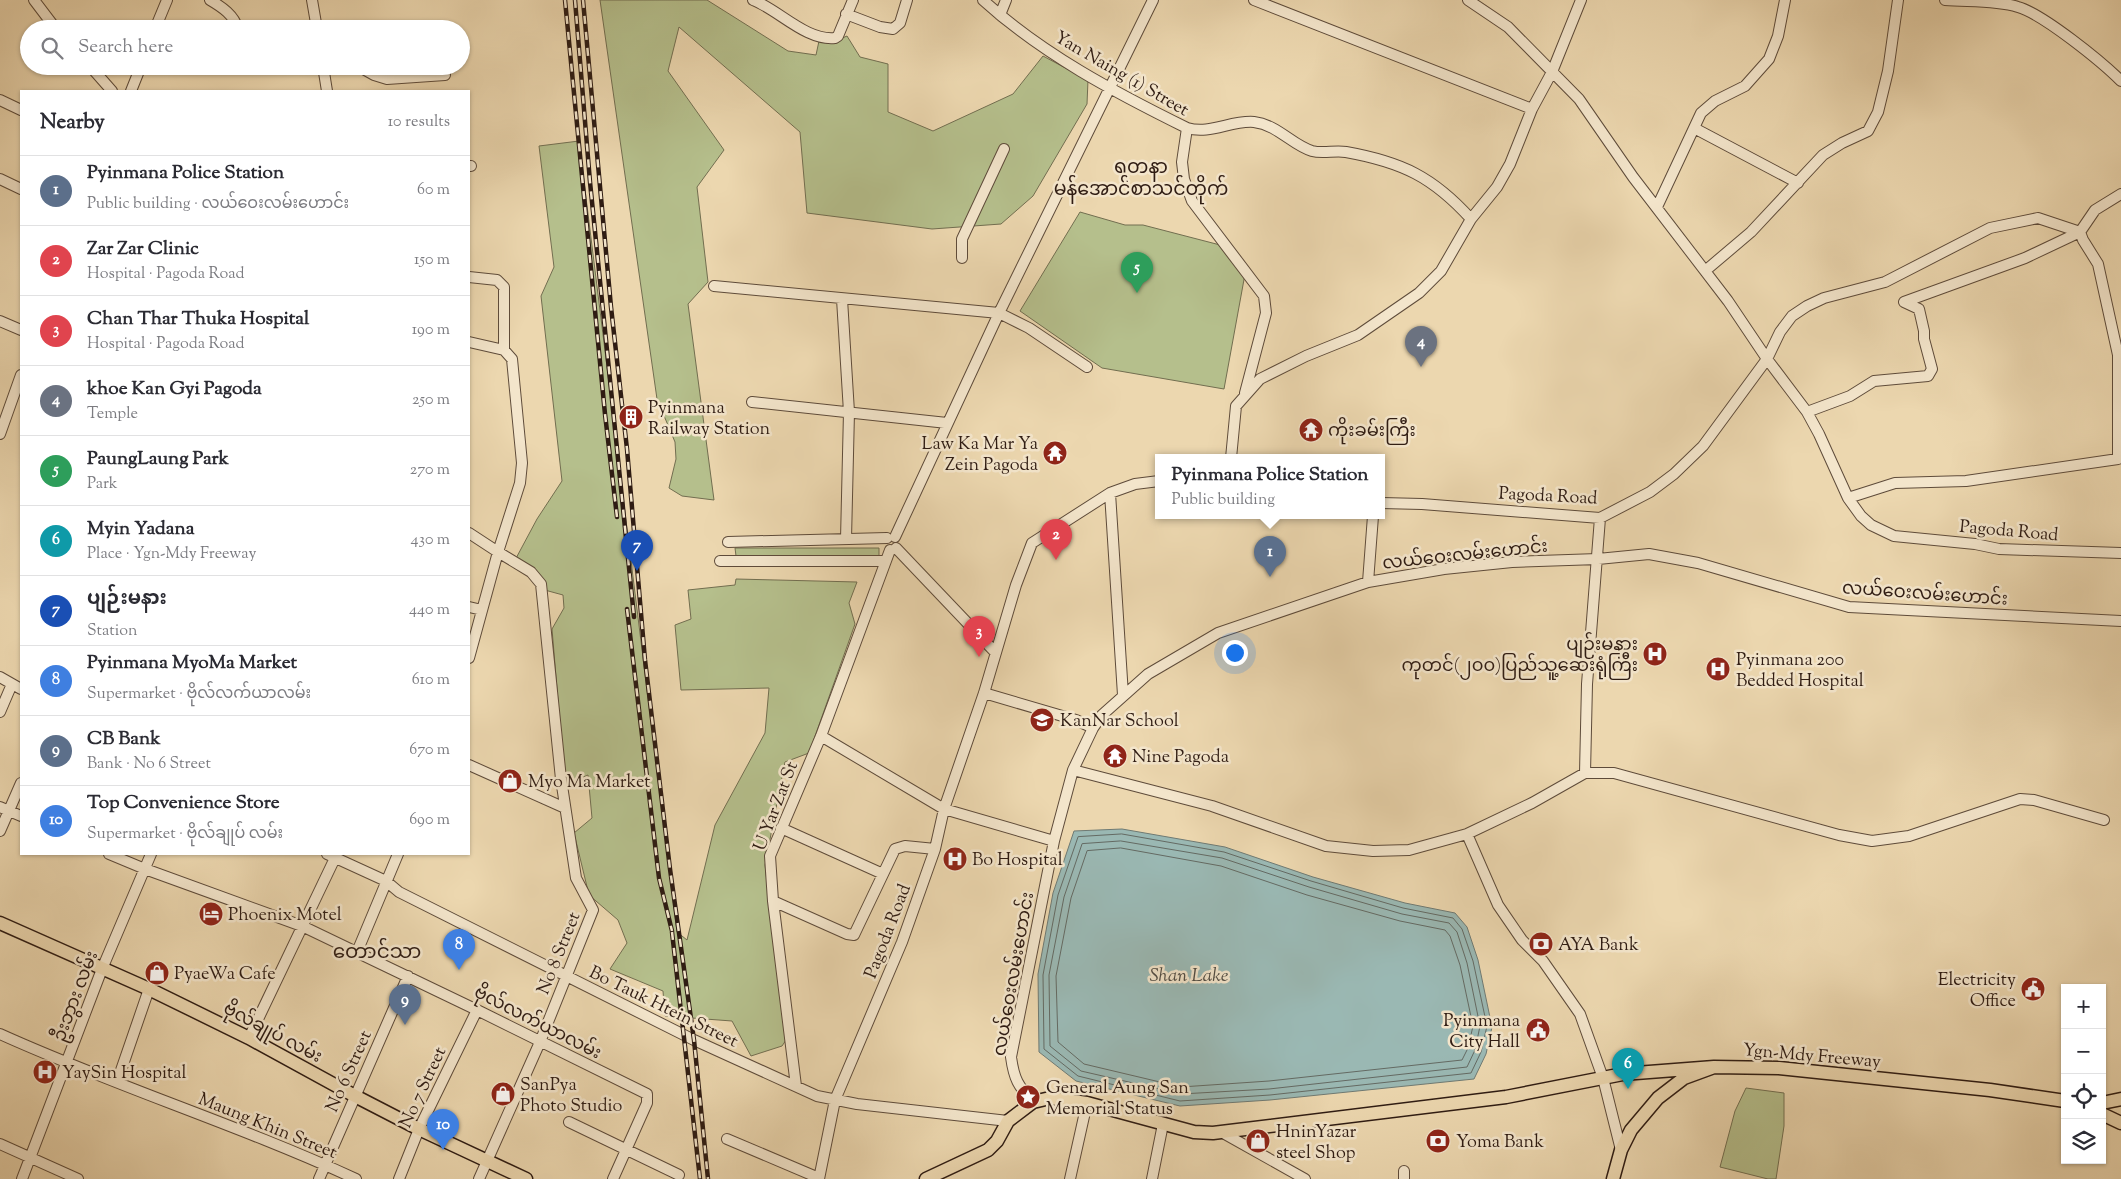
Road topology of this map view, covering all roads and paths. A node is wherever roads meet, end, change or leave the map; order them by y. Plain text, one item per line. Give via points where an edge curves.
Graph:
1 (34, 0) edge
2 (166, 0) edge
3 (210, 0) edge
4 (312, 0) edge
5 (753, 0) edge
6 (853, 0) edge
7 (907, 0) edge
8 (984, 0) edge
9 (1006, 0) edge
10 (1153, 0) edge
11 (1254, 0) edge
12 (1468, 0) edge
13 (1581, 0) edge
14 (1785, 0) edge
15 (1898, 0) edge
16 (1944, 0) edge
17 (846, 14) junction
18 (1000, 15) junction
19 (49, 20) edge
20 (158, 20) edge
21 (234, 20) edge
22 (315, 20) edge
23 (1552, 72) junction
24 (98, 75) edge
25 (137, 75) edge
26 (325, 75) edge
27 (374, 75) edge
28 (445, 75) dead end
29 (2121, 81) edge
30 (1110, 88) junction
31 (111, 90) edge
32 (131, 90) edge
33 (328, 90) edge
34 (0, 100) edge
35 (1532, 109) junction
36 (20, 110) edge
37 (1187, 128) junction
38 (1694, 128) junction
39 (1004, 149) dead end
40 (0, 179) edge
41 (1798, 183) junction
42 (20, 189) edge
43 (2121, 194) edge
44 (1657, 207) junction
45 (1470, 219) junction
46 (2080, 232) junction
47 (962, 258) dead end
48 (1706, 271) junction
49 (470, 277) edge
50 (714, 286) dead end
51 (842, 299) junction
52 (999, 313) junction
53 (0, 321) edge
54 (20, 330) edge
55 (470, 342) edge
56 (504, 350) junction
57 (1767, 359) junction
58 (1087, 367) dead end
59 (20, 378) edge
60 (1245, 394) junction
61 (752, 402) dead end
62 (849, 412) junction
63 (1807, 412) junction
64 (947, 423) junction
65 (0, 434) edge
66 (1232, 454) edge
67 (1155, 482) edge
68 (1110, 493) junction
69 (1848, 498) junction
70 (1385, 503) edge
71 (1600, 518) junction
72 (1374, 519) edge
73 (470, 534) edge
74 (891, 538) junction
75 (846, 539) junction
76 (728, 542) dead end
77 (893, 549) junction
78 (498, 552) junction
79 (2121, 553) edge
80 (1598, 559) junction
81 (720, 561) dead end
82 (885, 562) junction
83 (1368, 582) junction
84 (470, 607) edge
85 (482, 610) junction
86 (2119, 621) edge
87 (995, 652) junction
88 (470, 654) edge
89 (0, 677) edge
90 (17, 686) edge
91 (984, 693) junction
92 (1123, 696) junction
93 (0, 712) edge
94 (1092, 728) junction
95 (821, 736) junction
96 (470, 765) edge
97 (1072, 770) junction
98 (1585, 773) junction
99 (20, 785) edge
100 (565, 808) junction
101 (4, 809) edge
102 (944, 809) junction
103 (20, 816) edge
104 (2104, 820) dead end
105 (781, 828) junction
106 (0, 831) edge
107 (1467, 834) junction
108 (1054, 841) junction
109 (934, 848) junction
110 (112, 855) edge
111 (150, 855) edge
112 (398, 855) edge
113 (331, 856) edge
114 (145, 869) junction
115 (883, 874) junction
116 (386, 881) junction
117 (773, 901) junction
118 (0, 923) edge
119 (302, 926) junction
120 (357, 952) junction
121 (102, 968) junction
122 (408, 976) junction
123 (566, 976) junction
124 (149, 989) junction
125 (477, 1010) junction
126 (0, 1034) edge
127 (249, 1038) junction
128 (540, 1042) junction
129 (66, 1064) junction
130 (1714, 1067) junction
131 (1603, 1078) junction
132 (117, 1082) junction
133 (796, 1086) junction
134 (355, 1096) junction
135 (2121, 1099) edge
136 (835, 1100) junction
137 (2061, 1101) edge
138 (1033, 1102) junction
139 (2106, 1102) edge
140 (1087, 1103) junction
141 (2106, 1116) edge
142 (1008, 1121) junction
143 (569, 1122) dead end
144 (2121, 1122) edge
145 (1163, 1124) junction
146 (419, 1129) junction
147 (1223, 1133) junction
148 (727, 1139) dead end
149 (0, 1144) edge
150 (626, 1150) junction
151 (1621, 1150) junction
152 (30, 1158) junction
153 (487, 1159) junction
154 (325, 1165) junction
155 (678, 1175) dead end
156 (22, 1179) edge
157 (78, 1179) edge
158 (319, 1179) edge
159 (356, 1179) edge
160 (399, 1179) edge
161 (479, 1179) edge
162 (526, 1179) edge
163 (613, 1179) edge
164 (819, 1179) edge
165 (926, 1179) edge
166 (1070, 1179) edge
167 (1152, 1179) edge
168 (1305, 1179) edge
169 (1613, 1179) edge

1 - 19 street
2 - 20 street
3 - 21 street
4 - 22 street
5 - 17 street via 797,26 829,39 838,36
6 - 17 street
7 - 17 street via 900,23 893,29
8 - 18 street, Yan Naing (1) Street
9 - 18 street
10 - 30 street
11 - 35 street
12 - 23 street, Pagoda Road via 1508,27
13 - 23 street
14 - 38 street via 1778,36 1769,59 1745,86 1708,106
15 - 41 street via 1888,71 1874,123 1868,131 1823,155
16 - 29 street via 2011,5 2028,10 2095,58
18 - 30 street, Yan Naing (1) Street via 1034,41
23 - 35 street
23 - 44 street, Pagoda Road via 1579,99
24 - 31 street
25 - 32 street
26 - 33 street
27 - 28 street via 387,79
30 - 37 street, Yan Naing (1) Street
30 - 52 street
34 - 36 street
35 - 45 street via 1510,164 1497,187
37 - 45 street, Yan Naing (1) Street via 1200,131 1254,122 1270,126 1311,150 1343,151 1396,164 1424,176
37 - 60 street via 1182,162 1192,201 1264,296 1266,313
38 - 41 street
38 - 44 street
39 - 47 street via 962,239
40 - 42 street
41 - 48 street via 1751,232
43 - 46 street via 2094,210
44 - 48 street, Pagoda Road
45 - 60 street via 1441,271 1419,293 1358,335 1260,379
46 - 57 street, Pagoda Road via 2038,218 1990,228 1885,282 1824,298 1807,306 1792,316
46 - 63 street via 2025,258 1904,302 1919,309 1932,369 1928,376 1874,381 1850,396
46 - 69 street via 2098,264 2118,355 2118,458 1966,481 1895,483
48 - 57 street, Pagoda Road
49 - 56 street via 498,280 504,287
50 - 51 street
51 - 52 street
51 - 62 street
52 - 58 street
52 - 64 street
53 - 54 street
55 - 56 street
56 - 78 street via 512,359 522,463 520,483
57 - 63 street, Pagoda Road
57 - 71 street, Pagoda Road via 1703,446 1681,467 1650,492
59 - 65 street
60 - 66 street via 1236,406
61 - 62 street
62 - 64 street
62 - 75 street
63 - 69 street, Pagoda Road
64 - 74 street
67 - 68 street, Pagoda Road
68 - 87 street, Pagoda Road via 1032,543
68 - 92 street
69 - 79 street, Pagoda Road via 1871,525 1894,536 1999,549
70 - 71 street, Pagoda Road
71 - 80 street
72 - 83 street
73 - 78 street, No 8 Street
74 - 75 street
74 - 77 street via 899,542
75 - 76 street
77 - 82 street, U Yar Zat St
77 - 87 street
78 - 85 street
78 - 100 street, No 8 Street via 538,578 543,594
80 - 83 street, လယ်ဝေးလမ်းဟောင်း via 1512,562
80 - 86 street, လယ်ဝေးလမ်းဟောင်း via 1649,554 1675,558 1850,607
80 - 98 street via 1587,684
81 - 82 street
82 - 95 street, U Yar Zat St
83 - 92 street, လယ်ဝေးလမ်းဟောင်း via 1218,633 1148,674
84 - 85 street
85 - 88 street
87 - 91 street, Pagoda Road
89 - 90 street
90 - 93 street
91 - 94 street via 1076,720
91 - 102 street, Pagoda Road
92 - 94 street, လယ်ဝေးလမ်းဟောင်း
94 - 97 street, လယ်ဝေးလမ်းဟောင်း
95 - 102 street
95 - 105 street, U Yar Zat St
96 - 100 street
97 - 107 street via 1212,806 1326,846 1373,851 1409,850
97 - 108 street, လယ်ဝေးလမ်းဟောင်း
98 - 104 street via 1614,773 1838,835 1872,841 1908,836 2020,799
98 - 107 street
99 - 101 street
100 - 123 street, No 8 Street via 576,878 592,910
101 - 103 street
101 - 106 street
102 - 108 street
102 - 109 street, Pagoda Road
105 - 115 street
105 - 117 street, U Yar Zat St via 770,856
107 - 131 street via 1498,905 1580,1014
108 - 138 street, လယ်ဝေးလမ်းဟောင်း via 1011,1057 1013,1075
109 - 115 street via 905,846 895,849
109 - 136 street, Pagoda Road via 902,942
110 - 114 street, ဗိုလ်လက်ယာလမ်း
111 - 114 street, ဦးဘွား လမ်း
112 - 116 street
113 - 116 street, Bo Tauk Htein Street
113 - 119 street
114 - 119 street, ဗိုလ်လက်ယာလမ်း
114 - 121 street, ဦးဘွား လမ်း
115 - 117 street via 851,935
116 - 120 street
116 - 123 street, Bo Tauk Htein Street via 399,892
117 - 133 street, U Yar Zat St
118 - 121 main road, ဗိုလ်ချုပ် လမ်း
119 - 120 street, ဗိုလ်လက်ယာလမ်း
119 - 127 street
120 - 122 street, ဗိုလ်လက်ယာလမ်း
121 - 124 main road, ဗိုလ်ချုပ် လမ်း
121 - 129 street, ဦးဘွား လမ်း
122 - 125 street, ဗိုလ်လက်ယာလမ်း
122 - 134 street, No 6 Street
123 - 128 street, No 8 Street
123 - 133 street, Bo Tauk Htein Street via 694,1040
124 - 127 main road, ဗိုလ်ချုပ် လမ်း
124 - 132 street
125 - 128 street, ဗိုလ်လက်ယာလမ်း
125 - 146 street, No 7 Street
126 - 129 street, Maung Khin Street
127 - 134 main road, ဗိုလ်ချုပ် လမ်း
128 - 150 street, ဗိုလ်လက်ယာလမ်း via 647,1099
128 - 153 street, No 8 Street
129 - 132 street, Maung Khin Street
129 - 152 street, ဦးဘွား လမ်း
130 - 131 main road
130 - 137 main road, Ygn-Mdy Freeway via 1779,1068 1990,1090
130 - 151 main road, Ygn-Mdy Freeway via 1684,1078 1658,1098 1630,1130
131 - 147 main road via 1506,1097
131 - 151 street
132 - 154 street, Maung Khin Street
133 - 136 street, Bo Tauk Htein Street
134 - 146 main road, ဗိုလ်ချုပ် လမ်း
134 - 154 street, No 6 Street
135 - 139 main road
136 - 142 street, Bo Tauk Htein Street
136 - 164 street, Pagoda Road
138 - 140 main road via 1050,1098
138 - 142 main road
140 - 145 main road
140 - 166 street
141 - 144 main road
142 - 165 main road via 988,1150
143 - 150 street
145 - 147 main road via 1194,1132
145 - 167 street
146 - 153 main road, ဗိုလ်ချုပ် လမ်း
146 - 160 street, No 7 Street
147 - 168 street
148 - 164 street
149 - 152 street
150 - 155 street
150 - 163 street
151 - 169 main road, Ygn-Mdy Freeway
152 - 156 street, ဦးဘွား လမ်း
152 - 157 street
153 - 161 street, No 8 Street
153 - 162 main road, ဗိုလ်ချုပ် လမ်း
154 - 158 street, No 6 Street
154 - 159 street, Maung Khin Street

